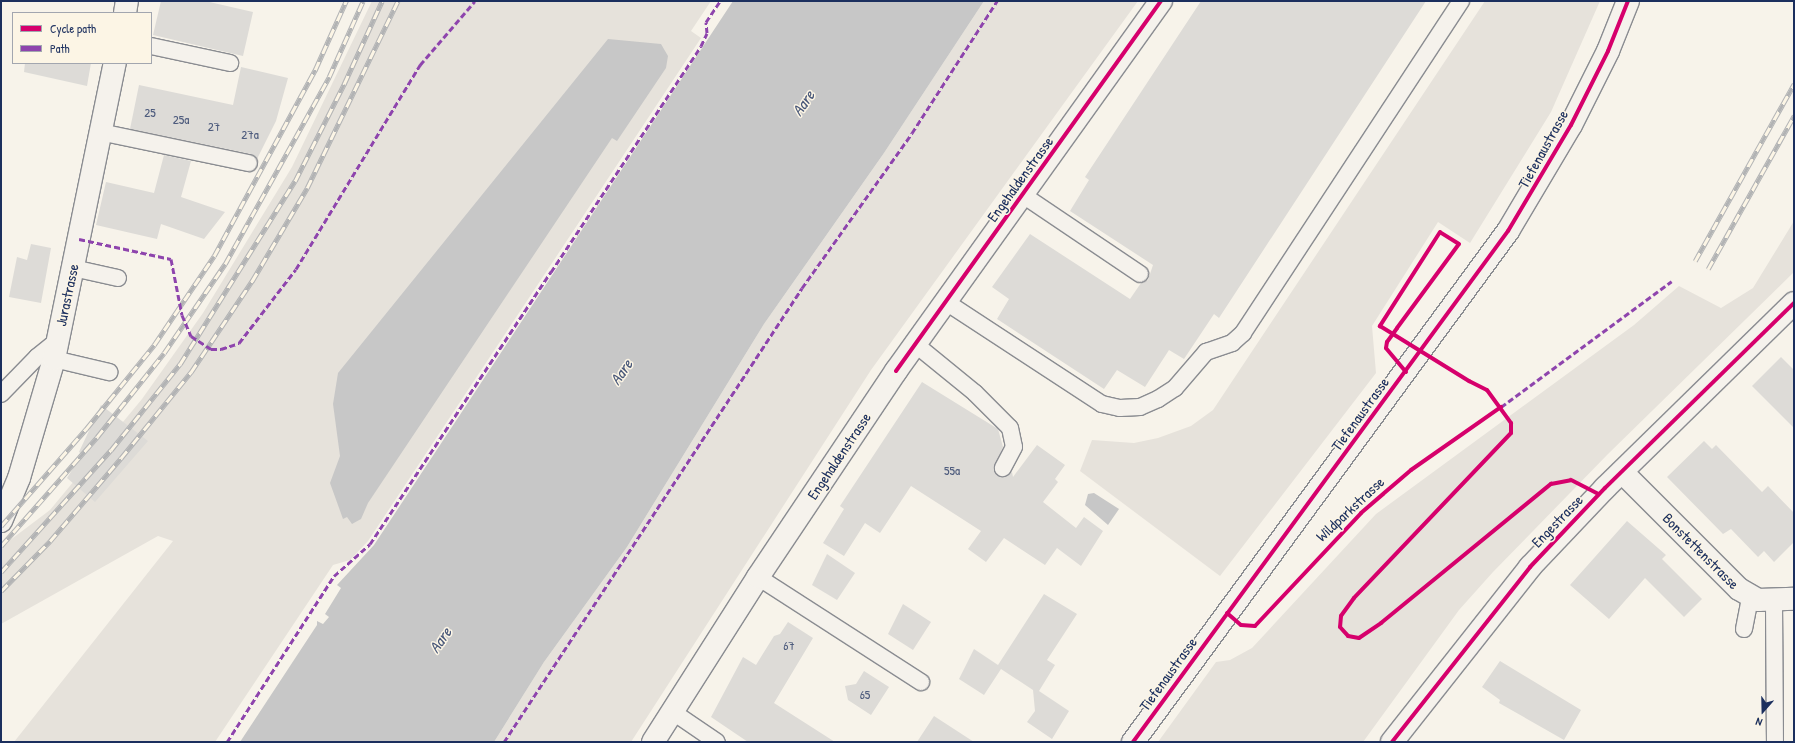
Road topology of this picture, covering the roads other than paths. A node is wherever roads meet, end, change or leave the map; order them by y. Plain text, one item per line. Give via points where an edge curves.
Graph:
1 (127, 1) edge
2 (1162, 1) edge
3 (1462, 1) edge
4 (1628, 1) edge
5 (125, 12) edge
6 (152, 46) edge
7 (230, 63) dead end
8 (114, 64) edge
9 (100, 132) junction
10 (249, 162) dead end
11 (1023, 194) junction
12 (73, 268) junction
13 (1140, 274) dead end
14 (118, 278) dead end
15 (946, 302) junction
16 (1792, 309) edge
17 (915, 344) junction
18 (56, 350) junction
19 (109, 372) dead end
20 (1, 394) edge
21 (1003, 468) dead end
22 (1622, 472) junction
23 (1, 521) edge
24 (758, 577) junction
25 (1750, 597) junction
26 (1784, 601) edge
27 (1744, 629) dead end
28 (921, 682) dead end
29 (672, 712) junction
30 (653, 742) edge
31 (717, 742) edge
32 (1133, 742) edge
33 (1392, 742) edge
34 (1775, 742) edge

1 - 5 street
2 - 11 street, Engehaldenstrasse
3 - 15 lane via 1243,333 1232,343 1206,352 1175,388 1158,399 1140,407 1102,404
4 - 32 street, Tiefenaustrasse via 1608,51 1571,125 1508,232
6 - 7 lane
8 - 9 street, Jurastrasse
9 - 10 lane
9 - 12 street, Jurastrasse
11 - 13 lane
11 - 15 street, Engehaldenstrasse
12 - 14 lane
12 - 18 street, Jurastrasse
15 - 17 street, Engehaldenstrasse
16 - 22 street, Engestrasse
17 - 21 lane via 975,393 1010,428 1014,447
17 - 24 street, Engehaldenstrasse
18 - 19 lane
18 - 20 lane via 38,357
18 - 23 street, Jurastrasse via 19,478
22 - 25 street, Bonstettenstrasse
22 - 33 street, Engestrasse via 1510,590
24 - 28 lane
24 - 29 street, Engehaldenstrasse
25 - 26 street, Bonstettenstrasse
25 - 27 lane
26 - 34 lane
29 - 30 street, Engehaldenstrasse
29 - 31 lane

